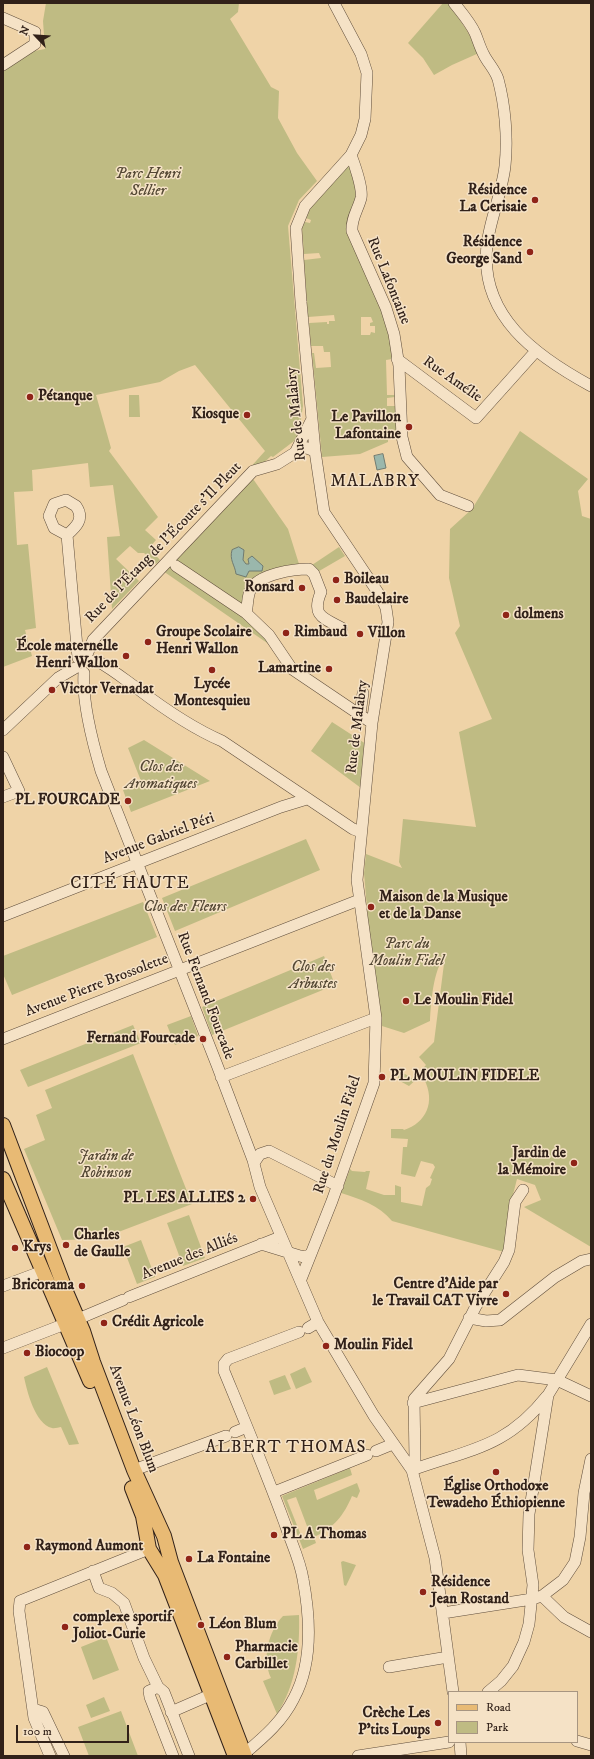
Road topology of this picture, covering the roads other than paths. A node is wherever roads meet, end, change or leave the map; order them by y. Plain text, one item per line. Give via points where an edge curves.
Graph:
1 (334, 3) edge
2 (454, 3) edge
3 (3, 18) edge
4 (3, 65) edge
5 (350, 155) junction
6 (536, 351) junction
7 (397, 359) junction
8 (591, 386) edge
9 (312, 417) junction
10 (296, 451) junction
11 (315, 451) junction
12 (468, 506) dead end
13 (67, 535) dead end
14 (176, 566) dead end
15 (246, 613) junction
16 (342, 628) dead end
17 (76, 637) junction
18 (93, 640) junction
19 (83, 664) junction
20 (362, 693) dead end
21 (360, 714) junction
22 (372, 723) junction
23 (3, 730) edge
24 (3, 757) edge
25 (288, 787) junction
26 (3, 797) edge
27 (307, 799) junction
28 (281, 807) junction
29 (361, 832) junction
30 (137, 864) junction
31 (359, 900) junction
32 (3, 916) edge
33 (180, 970) junction
34 (376, 1018) junction
35 (4, 1039) edge
36 (221, 1077) junction
37 (3, 1126) edge
38 (254, 1163) junction
39 (4, 1186) edge
40 (338, 1186) junction
41 (522, 1190) dead end
42 (280, 1237) junction
43 (261, 1244) junction
44 (289, 1253) junction
45 (311, 1254) junction
46 (591, 1259) edge
47 (57, 1266) junction
48 (43, 1271) junction
49 (301, 1279) junction
50 (3, 1286) edge
51 (469, 1318) junction
52 (78, 1319) junction
53 (318, 1322) junction
54 (65, 1324) junction
55 (591, 1324) edge
56 (3, 1348) edge
57 (557, 1380) junction
58 (548, 1395) junction
59 (591, 1396) edge
60 (413, 1403) junction
61 (247, 1427) junction
62 (393, 1444) junction
63 (591, 1459) edge
64 (414, 1465) junction
65 (134, 1470) junction
66 (274, 1492) junction
67 (160, 1530) junction
68 (146, 1535) junction
69 (159, 1555) junction
70 (93, 1571) junction
71 (537, 1598) junction
72 (443, 1614) junction
73 (591, 1632) edge
74 (448, 1657) junction
75 (389, 1666) dead end
76 (158, 1687) junction
77 (453, 1691) edge
78 (489, 1691) edge
79 (210, 1695) junction
80 (33, 1709) junction
81 (171, 1712) junction
82 (578, 1741) edge
83 (448, 1742) edge
84 (460, 1743) edge
85 (591, 1745) edge
86 (241, 1755) edge
87 (50, 1756) edge
88 (64, 1756) edge
89 (173, 1756) edge
90 (189, 1756) edge
91 (358, 1756) edge
92 (461, 1756) edge

1 - 5 street, Rue de Malabry via 361,54 367,73 361,135
2 - 6 street via 474,31 483,54 498,78 504,119 505,166 487,244 487,273 494,299 508,323
3 - 4 street via 35,32 35,44
5 - 7 street, Rue Lafontaine via 361,197 353,215 352,231 386,308 394,334
5 - 9 street, Rue de Malabry via 305,206 296,228
6 - 7 street, Rue Amélie via 476,418
6 - 8 street via 559,369
7 - 12 street, Rue Lafontaine via 402,437 407,457 440,496
9 - 10 street, Rue de l'Étang de l'Écoute s'Il Pleut
9 - 11 street, Rue de Malabry
10 - 11 street via 306,447
10 - 18 street, Rue de l'Étang de l'Écoute s'Il Pleut via 277,464 253,471
11 - 22 street, Rue de Malabry via 324,512 353,552 386,608 388,622
13 - 17 street, Rue Fernand Fourcade
14 - 15 street
15 - 16 street via 250,590 256,582 295,569 309,569 314,574 320,592 316,602 317,610 321,617
15 - 21 street via 269,635 292,669
17 - 18 street
17 - 19 street, Rue Fernand Fourcade
18 - 19 street, Rue de l'Étang de l'Écoute s'Il Pleut
19 - 23 street via 58,678
19 - 25 street via 97,661 124,676 174,714 209,736 222,741
19 - 30 street, Rue Fernand Fourcade via 83,684 94,746
20 - 21 street
21 - 22 street
22 - 29 street, Rue de Malabry
24 - 26 street via 19,791
25 - 27 street
25 - 28 street
27 - 28 street, Avenue Gabriel Péri
27 - 29 street
28 - 30 street, Avenue Gabriel Péri
29 - 31 street, Rue du Moulin Fidel via 357,880
30 - 32 street, Avenue Gabriel Péri
30 - 33 street, Rue Fernand Fourcade
31 - 33 street, Avenue Pierre Brossolette
31 - 34 street, Rue du Moulin Fidel
33 - 35 street, Avenue Pierre Brossolette
33 - 36 street, Rue Fernand Fourcade
34 - 36 street
34 - 40 street, Rue du Moulin Fidel via 374,1083
36 - 38 street, Rue Fernand Fourcade
37 - 47 main road, Avenue Léon Blum
38 - 40 street via 260,1154 268,1151
38 - 42 street, Rue Fernand Fourcade
39 - 48 main road, Avenue Léon Blum
40 - 45 street, Rue du Moulin Fidel
41 - 51 street via 515,1202 509,1250
42 - 43 street, Avenue des Alliés
42 - 44 street, Rue Fernand Fourcade
43 - 44 street, Avenue des Alliés
43 - 52 street, Avenue des Alliés
44 - 45 street via 305,1257
44 - 49 street, Rue Fernand Fourcade
45 - 49 street, Rue du Moulin Fidel
46 - 51 street via 582,1261 555,1277 500,1320
47 - 48 main road
47 - 52 main road, Avenue Léon Blum
48 - 50 street
48 - 54 main road, Avenue Léon Blum
49 - 53 street
51 - 60 street via 449,1359 418,1393
52 - 54 main road
52 - 65 main road, Avenue Léon Blum
53 - 61 street via 228,1359 224,1364 224,1371
53 - 62 street
54 - 56 street
54 - 68 main road, Avenue Léon Blum via 109,1427 143,1516
55 - 57 street
57 - 58 street
57 - 59 street
57 - 60 street via 518,1375
58 - 64 street via 536,1410 504,1437 476,1450
58 - 71 street via 528,1514 528,1550
60 - 64 street
61 - 65 street
61 - 66 street
62 - 64 street
62 - 66 street
63 - 71 street via 575,1562 563,1580
64 - 72 street
65 - 67 main road, Avenue Léon Blum
66 - 86 street via 303,1577 307,1604 306,1663 295,1697 281,1720 264,1738
67 - 68 main road
67 - 69 main road, Avenue Léon Blum via 164,1536
68 - 69 main road, Avenue Léon Blum
69 - 70 street
69 - 79 main road, Avenue Léon Blum
69 - 86 main road, Avenue Léon Blum via 171,1562
70 - 76 street via 99,1588 112,1593 124,1603 144,1658
70 - 80 street via 20,1601 19,1611
71 - 72 street
71 - 73 street via 564,1618
71 - 78 street via 528,1632 517,1658 504,1678
72 - 74 street
74 - 75 street
74 - 77 street
76 - 81 street via 164,1692
76 - 89 street via 149,1691 150,1697
79 - 81 street
79 - 86 main road, Avenue Léon Blum
80 - 87 street via 34,1718
80 - 88 street via 43,1712
81 - 90 street
82 - 85 street
83 - 91 street
84 - 92 street

